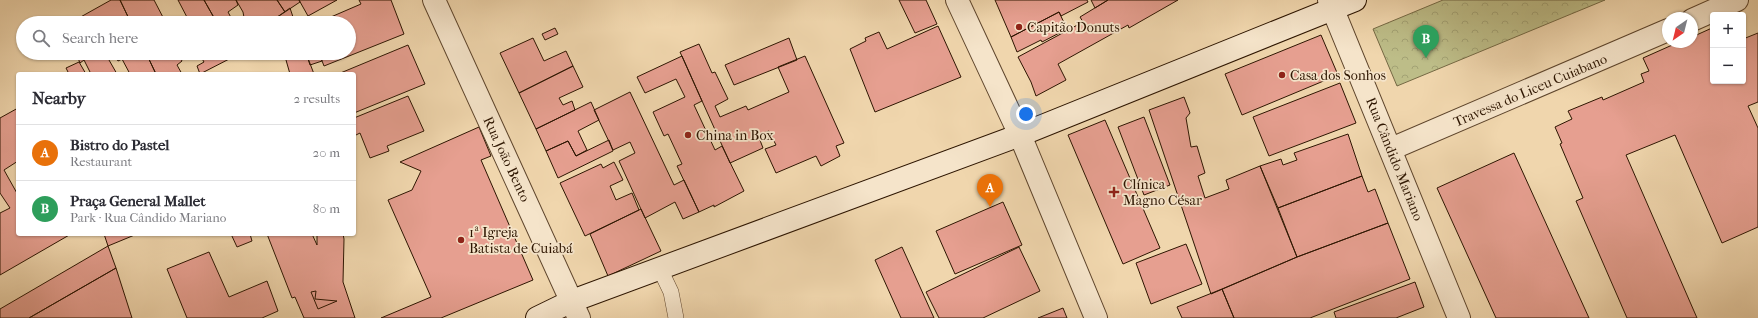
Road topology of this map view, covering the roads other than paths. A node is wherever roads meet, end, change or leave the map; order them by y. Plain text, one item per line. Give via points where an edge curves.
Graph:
1 (434, 0) edge
2 (957, 0) edge
3 (1355, 0) edge
4 (1737, 0) edge
5 (1331, 4) edge
6 (1698, 17) edge
7 (1662, 33) edge
8 (1020, 135) junction
9 (1391, 149) junction
10 (660, 269) junction
11 (576, 310) edge
12 (537, 318) edge
13 (676, 318) edge
14 (1096, 318) edge
15 (1459, 318) edge

1 - 11 street, Rua João Bento
2 - 8 street
3 - 5 street
4 - 6 street
5 - 8 street
5 - 9 street, Rua Cândido Mariano
7 - 9 street, Travessa do Liceu Cuiabano
8 - 10 street
8 - 14 street
9 - 15 street, Rua Cândido Mariano
10 - 11 street
10 - 13 lane via 671,292
11 - 12 street

